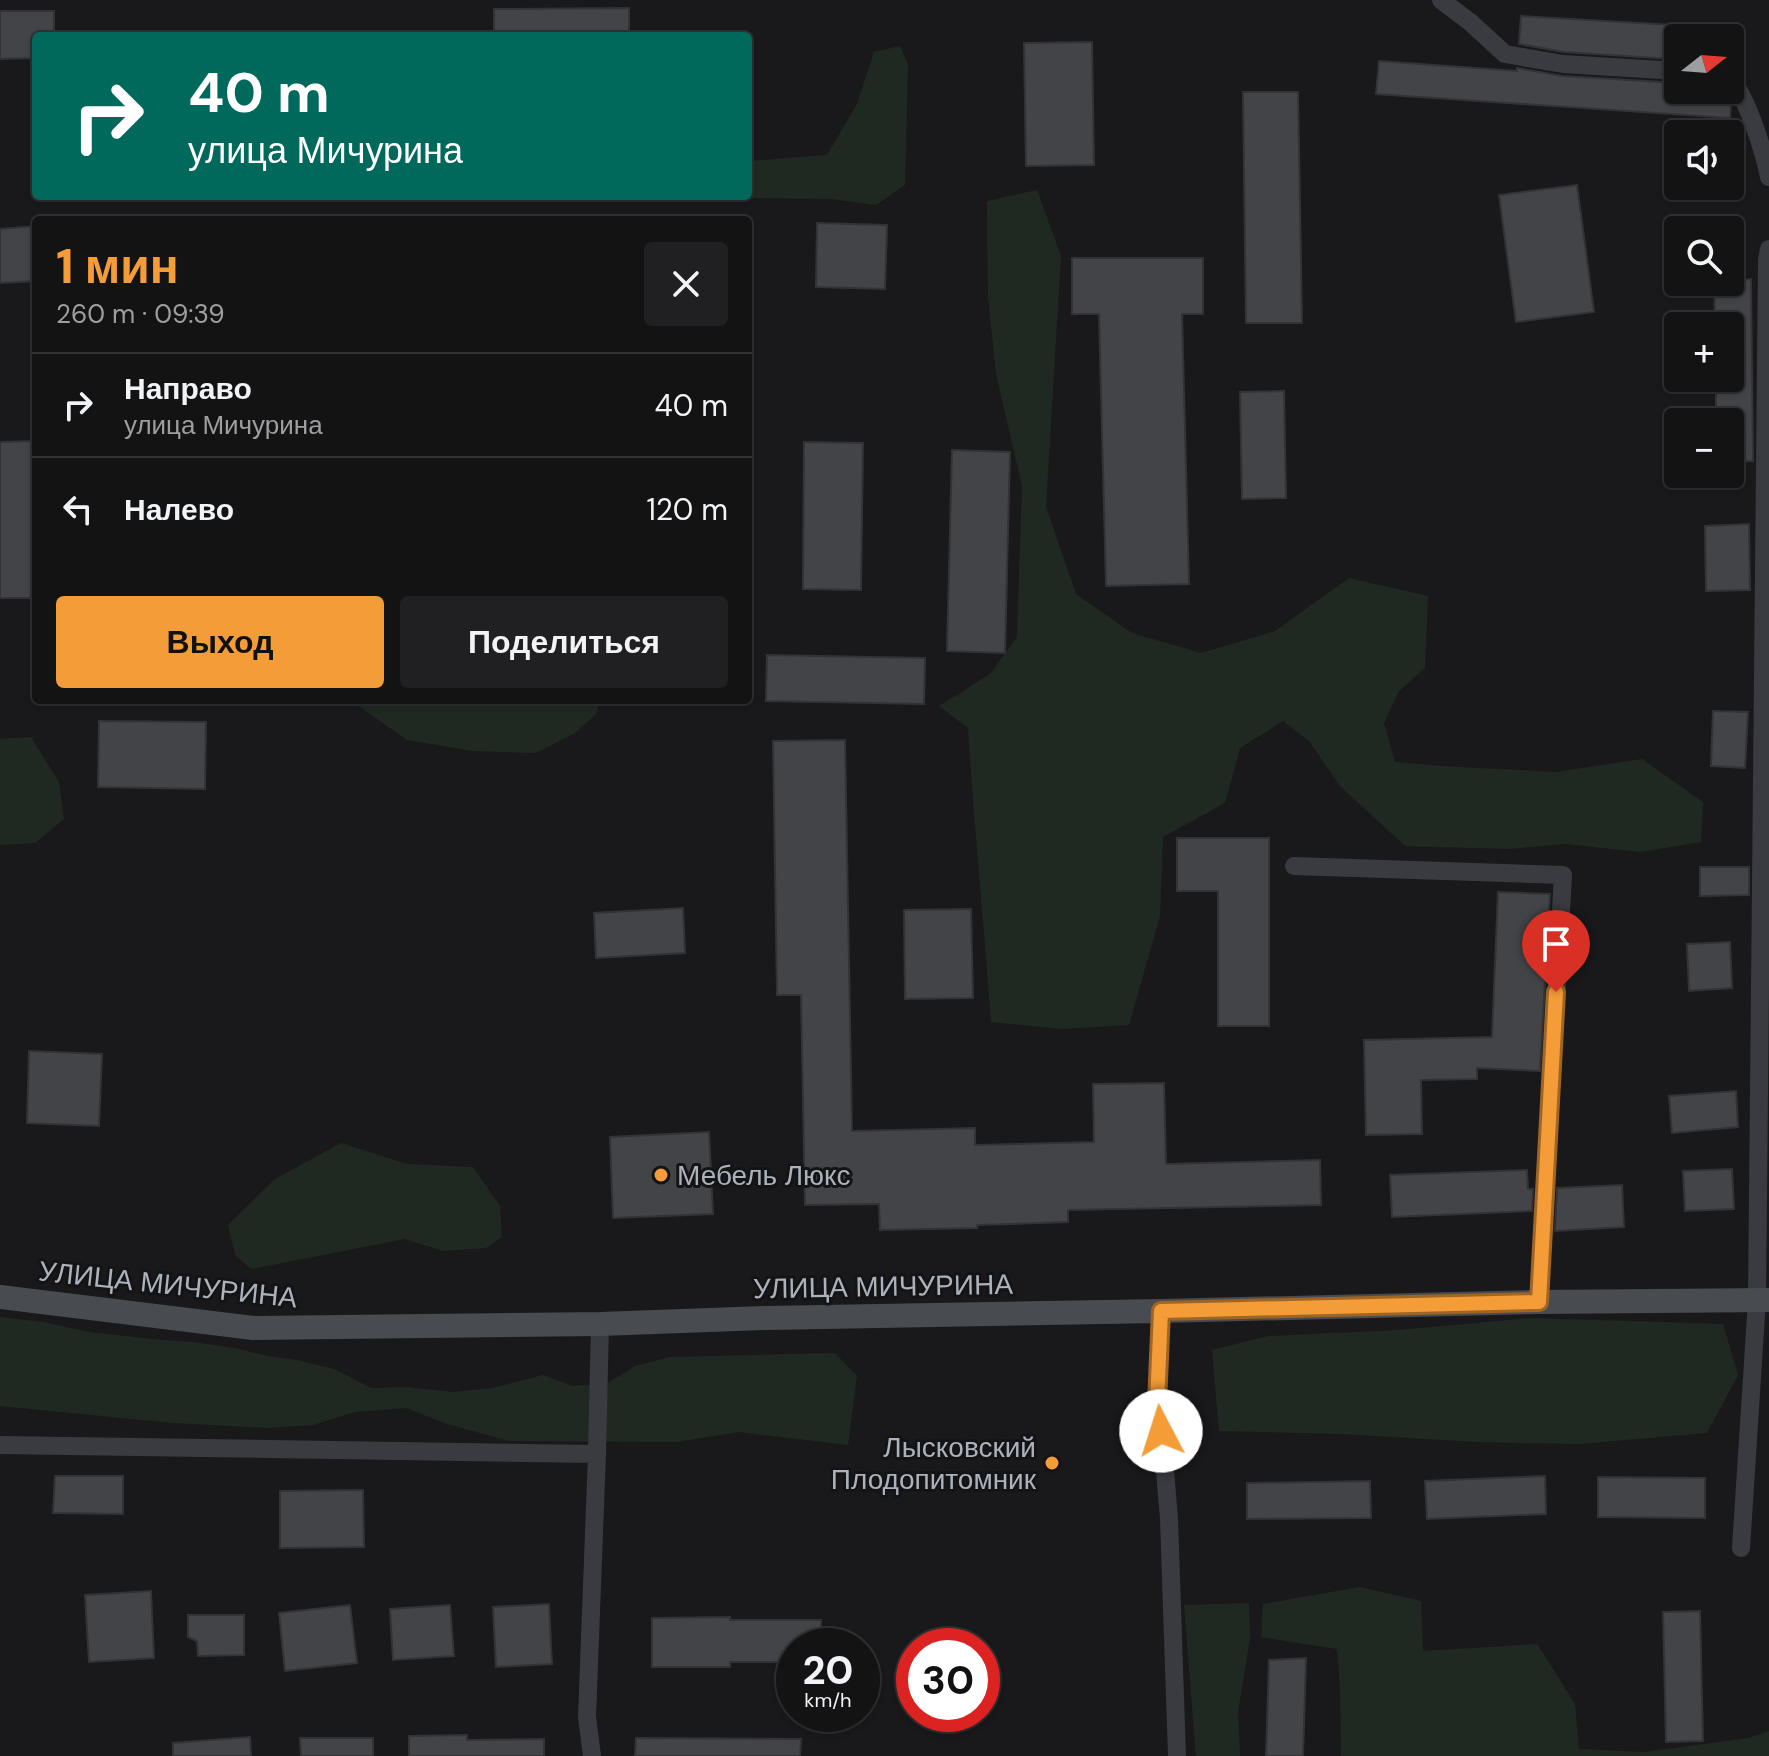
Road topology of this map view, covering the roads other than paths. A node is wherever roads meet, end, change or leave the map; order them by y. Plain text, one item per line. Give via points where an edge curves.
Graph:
1 (1441, 0) edge
2 (1664, 70) edge
3 (1744, 102) edge
4 (1769, 177) edge
5 (1769, 249) edge
6 (1294, 866) dead end
7 (0, 1297) edge
8 (1763, 1300) edge
9 (1539, 1302) junction
10 (1161, 1311) junction
11 (600, 1324) junction
12 (0, 1445) edge
13 (597, 1454) junction
14 (1741, 1548) dead end
15 (592, 1756) edge
16 (1177, 1756) edge

1 - 2 street via 1505,54 1563,64
3 - 4 street
5 - 8 street
6 - 9 street via 1563,875
7 - 11 main road, УЛИЦА МИЧУРИНА via 253,1328
8 - 9 main road, УЛИЦА МИЧУРИНА
8 - 14 street
9 - 10 main road, УЛИЦА МИЧУРИНА
10 - 11 main road, УЛИЦА МИЧУРИНА
10 - 16 street via 1157,1403 1169,1519
11 - 13 street
12 - 13 street
13 - 15 street via 587,1717

